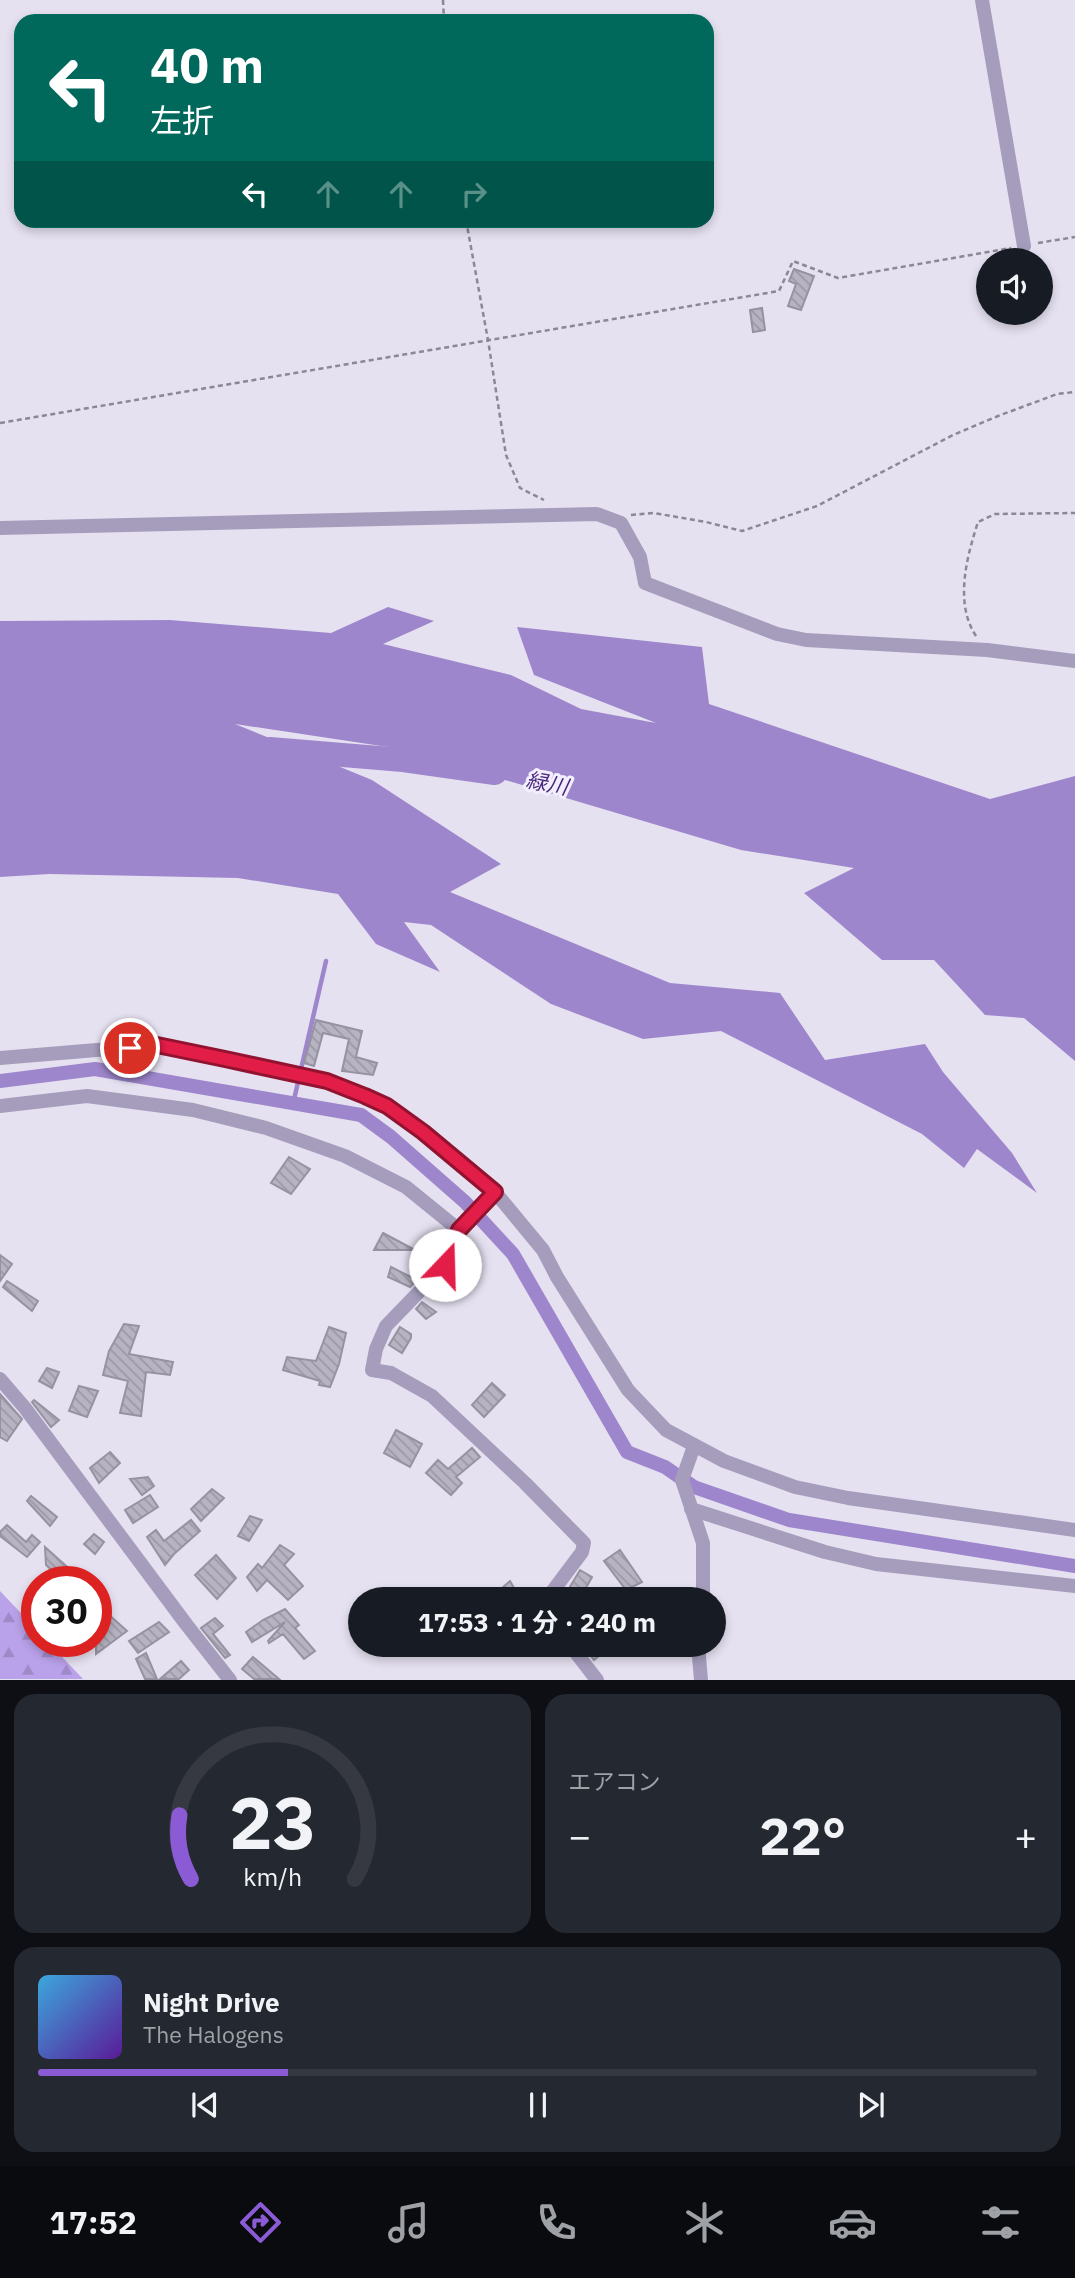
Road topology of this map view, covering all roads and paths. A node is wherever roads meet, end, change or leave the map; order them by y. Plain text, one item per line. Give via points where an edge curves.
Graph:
1 (982, 0) edge
2 (467, 228) edge
3 (1075, 237) edge
4 (1024, 246) junction
5 (488, 340) junction
6 (1075, 392) edge
7 (0, 423) edge
8 (553, 501) dead end
9 (1075, 513) edge
10 (621, 523) junction
11 (0, 528) edge
12 (987, 650) junction
13 (1075, 661) edge
14 (0, 1058) edge
15 (0, 1106) edge
16 (495, 1192) junction
17 (459, 1230) junction
18 (0, 1379) edge
19 (694, 1447) junction
20 (691, 1509) junction
21 (1075, 1530) edge
22 (1075, 1586) edge
23 (555, 1587) edge
24 (703, 1587) edge
25 (580, 1657) edge
26 (699, 1657) edge
27 (230, 1679) edge
28 (597, 1679) edge
29 (701, 1679) edge

1 - 4 street
2 - 5 path
3 - 4 path
4 - 5 path via 838,278 793,261 779,291
5 - 7 path
5 - 8 path via 512,470 520,488 540,500
6 - 10 path via 1057,394 953,435 817,506 742,531 654,513 626,515
9 - 12 path via 995,514 978,522 967,555 964,601 974,632
10 - 11 street via 597,514 575,514
10 - 12 street via 640,557 645,583 777,634 806,640
12 - 13 street
14 - 16 street via 157,1045 327,1081 387,1106
15 - 17 street via 87,1096 193,1110 266,1128 345,1156 406,1187
16 - 17 street
16 - 19 street via 543,1250 628,1390 666,1430
17 - 23 street via 445,1265 386,1326 372,1370 391,1373 432,1396 584,1543
18 - 27 street
19 - 20 street via 682,1480
19 - 21 street via 795,1488
20 - 22 street via 876,1564
20 - 24 street via 703,1543
25 - 28 street
26 - 29 street

